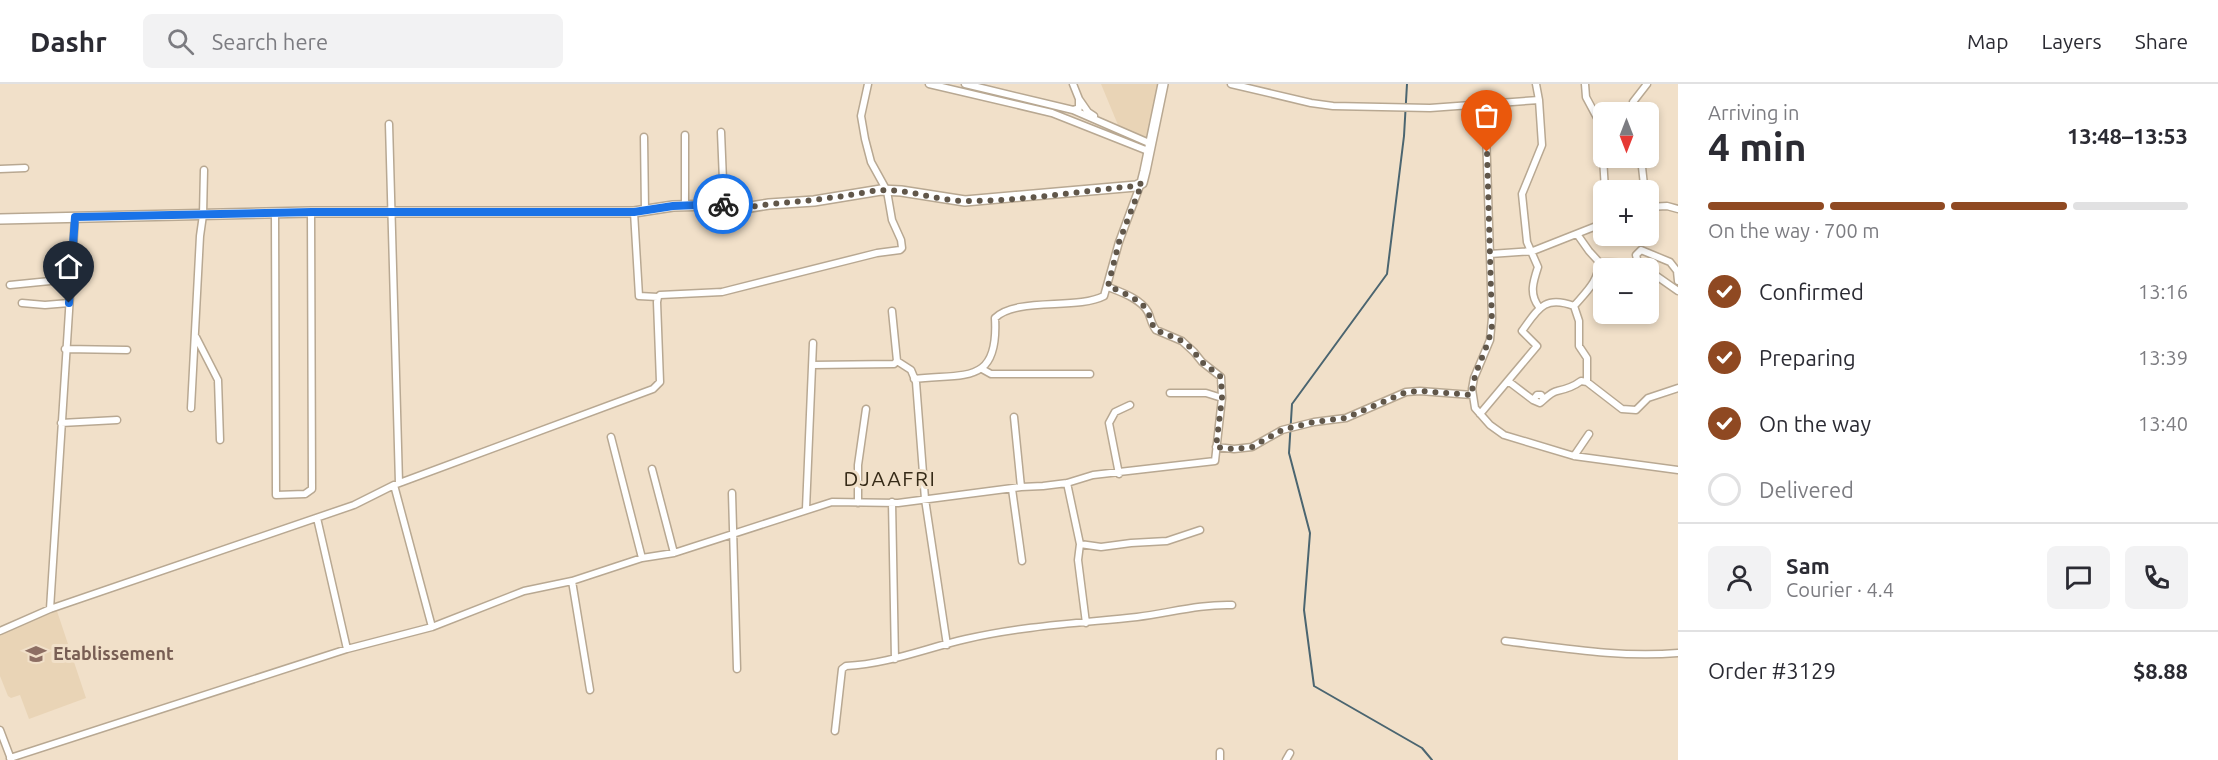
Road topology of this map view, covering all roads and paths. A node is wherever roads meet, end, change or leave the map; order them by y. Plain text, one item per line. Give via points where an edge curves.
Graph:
1 (868, 84) edge
2 (929, 84) edge
3 (966, 84) edge
4 (1073, 84) edge
5 (1163, 84) edge
6 (1231, 84) edge
7 (1536, 84) edge
8 (1585, 84) edge
9 (1647, 84) edge
10 (1079, 99) junction
11 (1539, 100) junction
12 (1633, 102) edge
13 (1477, 105) junction
14 (1073, 110) junction
15 (389, 124) dead end
16 (1108, 125) junction
17 (721, 132) dead end
18 (685, 135) dead end
19 (644, 137) dead end
20 (1149, 147) junction
21 (25, 168) dead end
22 (0, 169) edge
23 (204, 170) dead end
24 (1604, 180) edge
25 (1142, 183) junction
26 (886, 191) junction
27 (724, 204) junction
28 (685, 206) junction
29 (1659, 206) edge
30 (1678, 208) edge
31 (645, 210) junction
32 (312, 212) junction
33 (392, 212) junction
34 (634, 212) junction
35 (275, 214) junction
36 (203, 215) junction
37 (75, 217) junction
38 (0, 219) edge
39 (1593, 227) edge
40 (1577, 234) junction
41 (1533, 251) junction
42 (1490, 254) junction
43 (1595, 258) edge
44 (1637, 258) edge
45 (1659, 278) edge
46 (70, 279) junction
47 (1678, 281) edge
48 (1593, 283) edge
49 (10, 285) dead end
50 (1108, 286) junction
51 (1678, 291) edge
52 (658, 297) junction
53 (22, 303) dead end
54 (69, 303) junction
55 (1574, 306) junction
56 (1539, 307) junction
57 (892, 311) dead end
58 (196, 336) junction
59 (813, 343) dead end
60 (65, 349) junction
61 (127, 350) dead end
62 (897, 361) junction
63 (812, 365) junction
64 (982, 369) junction
65 (1090, 375) dead end
66 (914, 379) junction
67 (1508, 381) junction
68 (1587, 382) junction
69 (1678, 388) edge
70 (1170, 393) dead end
71 (1472, 395) junction
72 (1222, 398) junction
73 (1130, 405) dead end
74 (191, 408) dead end
75 (866, 409) dead end
76 (1480, 414) junction
77 (1014, 417) dead end
78 (117, 420) dead end
79 (60, 423) junction
80 (1588, 434) dead end
81 (611, 437) dead end
82 (220, 440) dead end
83 (1216, 447) junction
84 (1574, 456) junction
85 (652, 469) dead end
86 (1678, 470) edge
87 (1119, 474) junction
88 (1067, 483) junction
89 (396, 484) junction
90 (1021, 487) junction
91 (1012, 489) junction
92 (732, 493) dead end
93 (925, 499) junction
94 (892, 502) junction
95 (858, 503) junction
96 (806, 509) junction
97 (316, 519) junction
98 (1200, 530) dead end
99 (734, 533) junction
100 (1080, 543) junction
101 (674, 553) junction
102 (642, 558) junction
103 (1022, 561) dead end
104 (572, 581) junction
105 (1232, 605) dead end
106 (50, 609) junction
107 (1086, 623) junction
108 (432, 627) junction
109 (0, 630) edge
110 (1505, 641) dead end
111 (947, 645) junction
112 (347, 649) junction
113 (1678, 653) edge
114 (895, 659) junction
115 (737, 669) dead end
116 (590, 690) dead end
117 (0, 730) edge
118 (835, 731) dead end
119 (1220, 752) dead end
120 (1290, 753) dead end
121 (11, 759) edge
122 (1220, 760) edge
123 (1286, 760) edge

1 - 26 street via 861,116 872,162
2 - 20 street via 1052,113
3 - 14 street
4 - 10 street
5 - 20 street
6 - 13 street via 1311,103 1430,108
7 - 11 street
8 - 24 street via 1586,97 1601,124
9 - 12 street
10 - 14 street via 1079,108
10 - 16 street via 1088,112
11 - 13 street
11 - 41 street via 1542,145 1522,194 1527,242
13 - 42 street via 1486,129
14 - 16 street
15 - 33 street
16 - 20 street
17 - 27 street
18 - 28 street
19 - 31 street
20 - 25 street
21 - 22 street
23 - 36 street
25 - 26 street via 965,201
25 - 50 street via 1119,242
26 - 27 street via 744,208
26 - 52 street via 901,240 900,250 722,292
27 - 28 street
28 - 31 street
29 - 30 street
31 - 34 street
32 - 33 street
32 - 35 street
32 - 35 street via 312,489 305,494 276,495
33 - 34 street
33 - 89 street
34 - 52 street via 639,296
35 - 36 street
36 - 37 street
36 - 58 street
37 - 38 street
37 - 46 street
39 - 40 street
40 - 41 street
40 - 43 street
41 - 42 street
41 - 56 street via 1538,267 1533,299
42 - 71 street via 1491,333 1474,378
44 - 47 street via 1641,250 1670,262
45 - 51 street
46 - 49 street
46 - 54 street
48 - 55 street
50 - 64 street via 1102,298 999,314 995,318 996,339
50 - 72 street via 1143,306 1156,330 1182,341 1216,372 1223,385
52 - 89 street via 659,386
53 - 54 street
54 - 60 street
55 - 56 street via 1553,301
55 - 68 street via 1580,321 1579,346 1587,358
56 - 67 street via 1522,331 1537,346
57 - 62 street
58 - 74 street
58 - 82 street via 218,380
59 - 63 street
60 - 61 street
60 - 79 street
62 - 63 street
62 - 66 street via 911,370
63 - 96 street
64 - 65 street via 991,374
64 - 66 street via 959,377
66 - 93 street
67 - 68 street via 1540,403 1555,391
67 - 76 street
68 - 69 street via 1628,411 1636,410 1648,398
70 - 72 street via 1206,393
71 - 76 street via 1474,408
71 - 83 street via 1406,392 1346,418 1282,430 1252,447
72 - 83 street
73 - 87 street via 1115,412 1109,423
75 - 95 street via 858,465
76 - 84 street via 1504,435
77 - 90 street
78 - 79 street
79 - 106 street
80 - 84 street
81 - 102 street
83 - 87 street via 1215,461
84 - 86 street
85 - 101 street
87 - 88 street via 1092,475
88 - 90 street
88 - 100 street
89 - 97 street via 354,506
89 - 108 street
90 - 91 street
91 - 93 street
91 - 103 street
92 - 99 street
93 - 94 street
93 - 111 street
94 - 95 street
94 - 114 street
95 - 96 street via 832,502
96 - 99 street
97 - 106 street
97 - 112 street
98 - 100 street via 1167,541 1101,547
99 - 101 street
99 - 115 street
100 - 107 street via 1078,560
101 - 102 street
102 - 104 street
104 - 108 street via 524,591
104 - 116 street
105 - 107 street
106 - 109 street
107 - 111 street via 1031,627
108 - 112 street
110 - 113 street via 1613,654
111 - 114 street
112 - 121 street
114 - 118 street via 842,669
117 - 121 street
119 - 122 street
120 - 123 street

